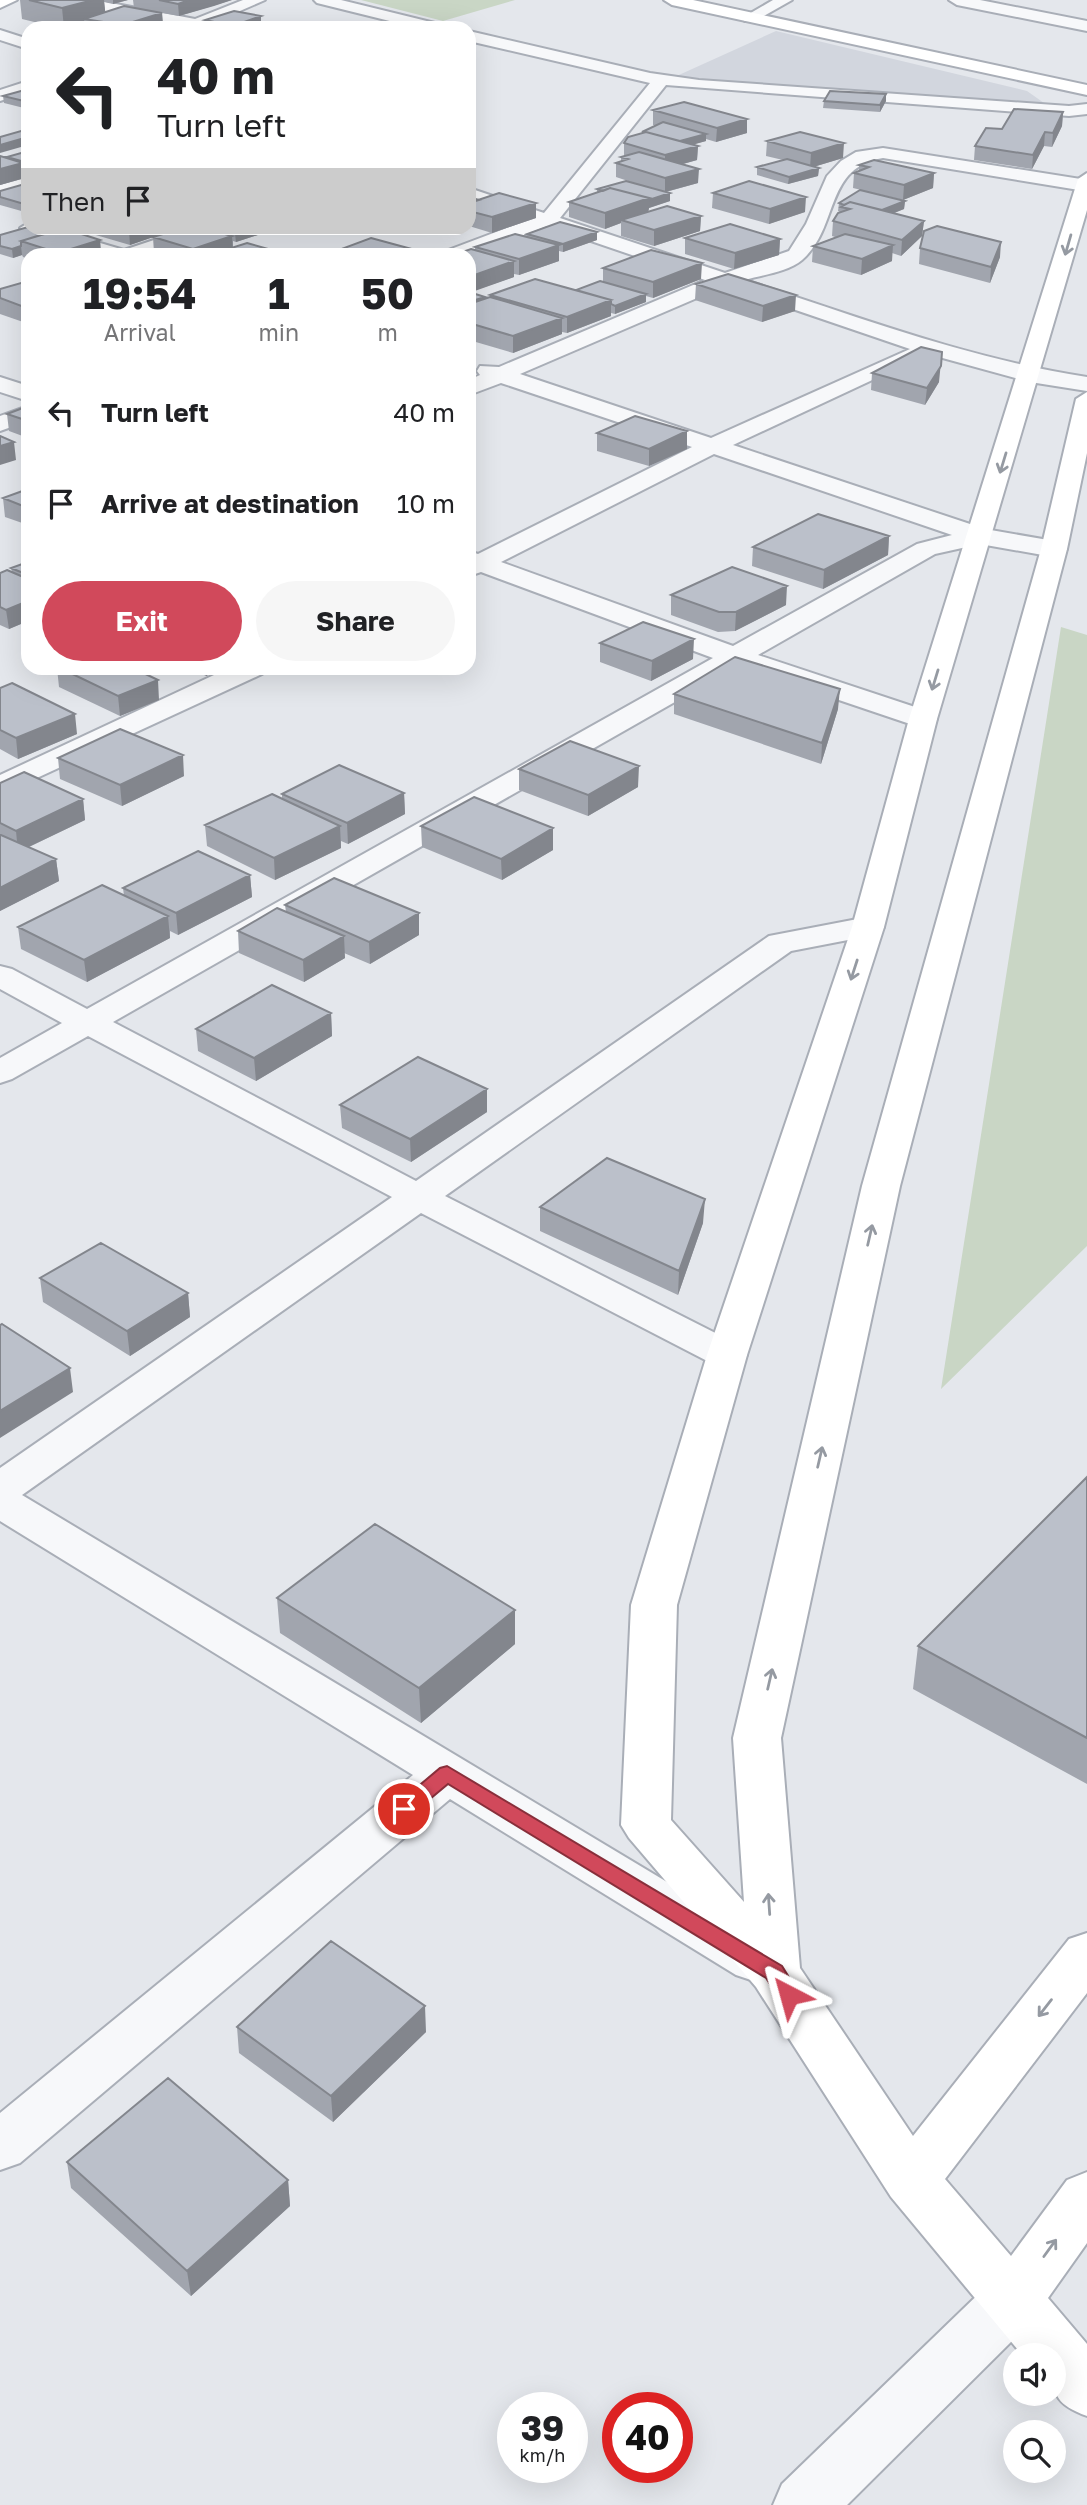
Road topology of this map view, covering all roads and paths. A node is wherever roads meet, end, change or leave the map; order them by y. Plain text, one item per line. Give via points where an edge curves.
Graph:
1 (9, 0) edge
2 (71, 0) edge
3 (257, 0) edge
4 (322, 0) edge
5 (672, 0) edge
6 (784, 0) edge
7 (957, 0) edge
8 (0, 3) edge
9 (1000, 4) edge
10 (750, 18) junction
11 (168, 21) edge
12 (204, 21) edge
13 (401, 21) edge
14 (1087, 26) edge
15 (0, 35) edge
16 (476, 38) edge
17 (21, 42) edge
18 (662, 80) junction
19 (21, 88) edge
20 (1087, 90) edge
21 (0, 96) edge
22 (1087, 109) edge
23 (1086, 182) edge
24 (21, 184) edge
25 (0, 191) edge
26 (476, 196) edge
27 (549, 219) junction
28 (8, 221) dead end
29 (21, 225) edge
30 (55, 235) edge
31 (186, 235) edge
32 (98, 248) edge
33 (148, 248) edge
34 (471, 248) edge
35 (725, 279) junction
36 (929, 348) junction
37 (476, 367) edge
38 (1030, 375) junction
39 (500, 376) junction
40 (0, 384) edge
41 (1087, 384) edge
42 (476, 385) edge
43 (21, 392) edge
44 (1087, 399) edge
45 (21, 416) edge
46 (0, 424) edge
47 (715, 445) junction
48 (1082, 447) edge
49 (981, 536) junction
50 (1054, 549) junction
51 (476, 561) edge
52 (476, 564) edge
53 (734, 656) junction
54 (237, 675) edge
55 (923, 719) junction
56 (0, 786) edge
57 (868, 927) junction
58 (0, 976) edge
59 (88, 1022) junction
60 (0, 1072) edge
61 (417, 1196) junction
62 (727, 1355) junction
63 (0, 1489) edge
64 (0, 1501) edge
65 (447, 1774) junction
66 (1087, 1954) edge
67 (774, 1972) junction
68 (0, 2146) edge
69 (911, 2180) junction
70 (1087, 2197) edge
71 (1013, 2300) junction
72 (1087, 2388) edge
73 (804, 2505) edge

1 - 8 street
2 - 11 street
3 - 12 street
4 - 13 street
5 - 10 street
6 - 10 street
7 - 9 street
9 - 14 street
10 - 20 street
15 - 17 street
16 - 18 street
18 - 22 street via 927,103
18 - 27 street
19 - 21 street
23 - 35 street via 865,153 850,161 832,182 819,220 795,256
23 -> 38 street
24 - 25 street
26 - 27 street
27 - 34 street
27 - 35 street
28 - 29 street
30 - 32 street
31 - 33 street
35 - 36 street
35 - 39 street
36 - 38 street
36 - 47 street
37 - 39 street
38 - 41 street
38 -> 49 street
39 - 42 street
39 - 47 street
40 - 43 street
44 - 48 street
45 - 46 street
47 - 49 street
47 - 51 street
48 - 50 street
49 - 50 street
49 - 53 street via 926,549
49 -> 55 street
67 -> 50 street via 757,1738 881,1186
52 - 53 street
53 - 55 street
53 - 59 street
54 - 56 street
55 - 57 street
57 - 61 street via 781,943
57 -> 62 street
58 - 59 street
59 - 60 street
59 - 61 street
61 - 62 street
61 - 63 street
62 - 67 street via 653,1605 646,1825
64 - 65 street
65 - 67 street
65 - 68 street
66 -> 69 street
67 - 69 street
69 - 71 street
71 -> 70 street
71 - 72 street
71 - 73 street

